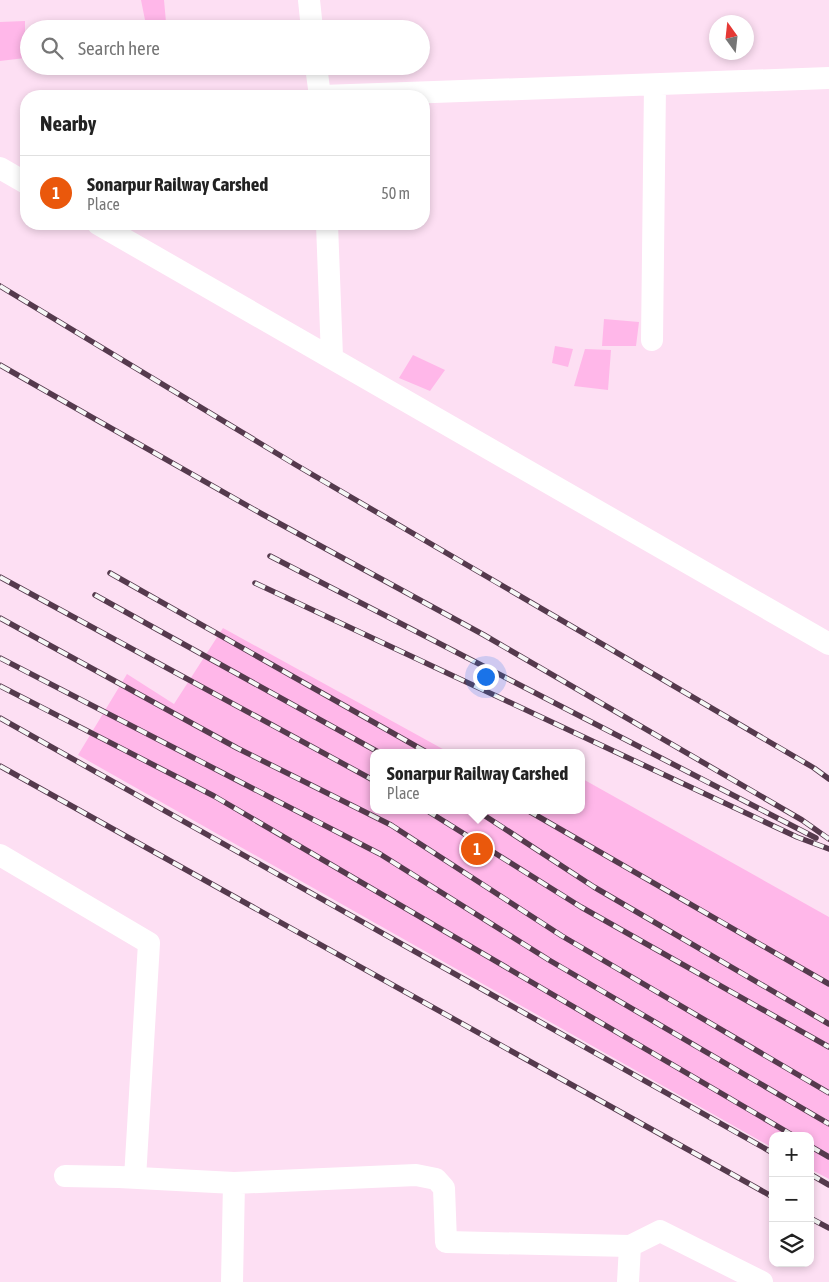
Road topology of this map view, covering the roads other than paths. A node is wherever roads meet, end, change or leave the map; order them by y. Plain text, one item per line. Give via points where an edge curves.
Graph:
1 (309, 0) edge
2 (311, 20) edge
3 (318, 75) edge
4 (829, 78) edge
5 (655, 84) junction
6 (320, 90) edge
7 (430, 92) edge
8 (0, 168) edge
9 (20, 180) edge
10 (109, 230) edge
11 (327, 230) edge
12 (652, 340) dead end
13 (332, 357) junction
14 (829, 644) edge
15 (0, 855) edge
16 (65, 1176) dead end
17 (134, 1178) junction
18 (234, 1183) junction
19 (630, 1246) junction
20 (232, 1282) edge
21 (628, 1282) edge
22 (762, 1282) edge

1 - 2 street
3 - 6 street
4 - 5 street
5 - 7 street
5 - 12 street
8 - 9 street
10 - 13 street
11 - 13 street
13 - 14 street
15 - 17 street via 149,944
16 - 17 street
17 - 18 street
18 - 19 street via 416,1175 436,1180 444,1188 446,1242
18 - 20 street
19 - 21 street
19 - 22 street via 660,1231

